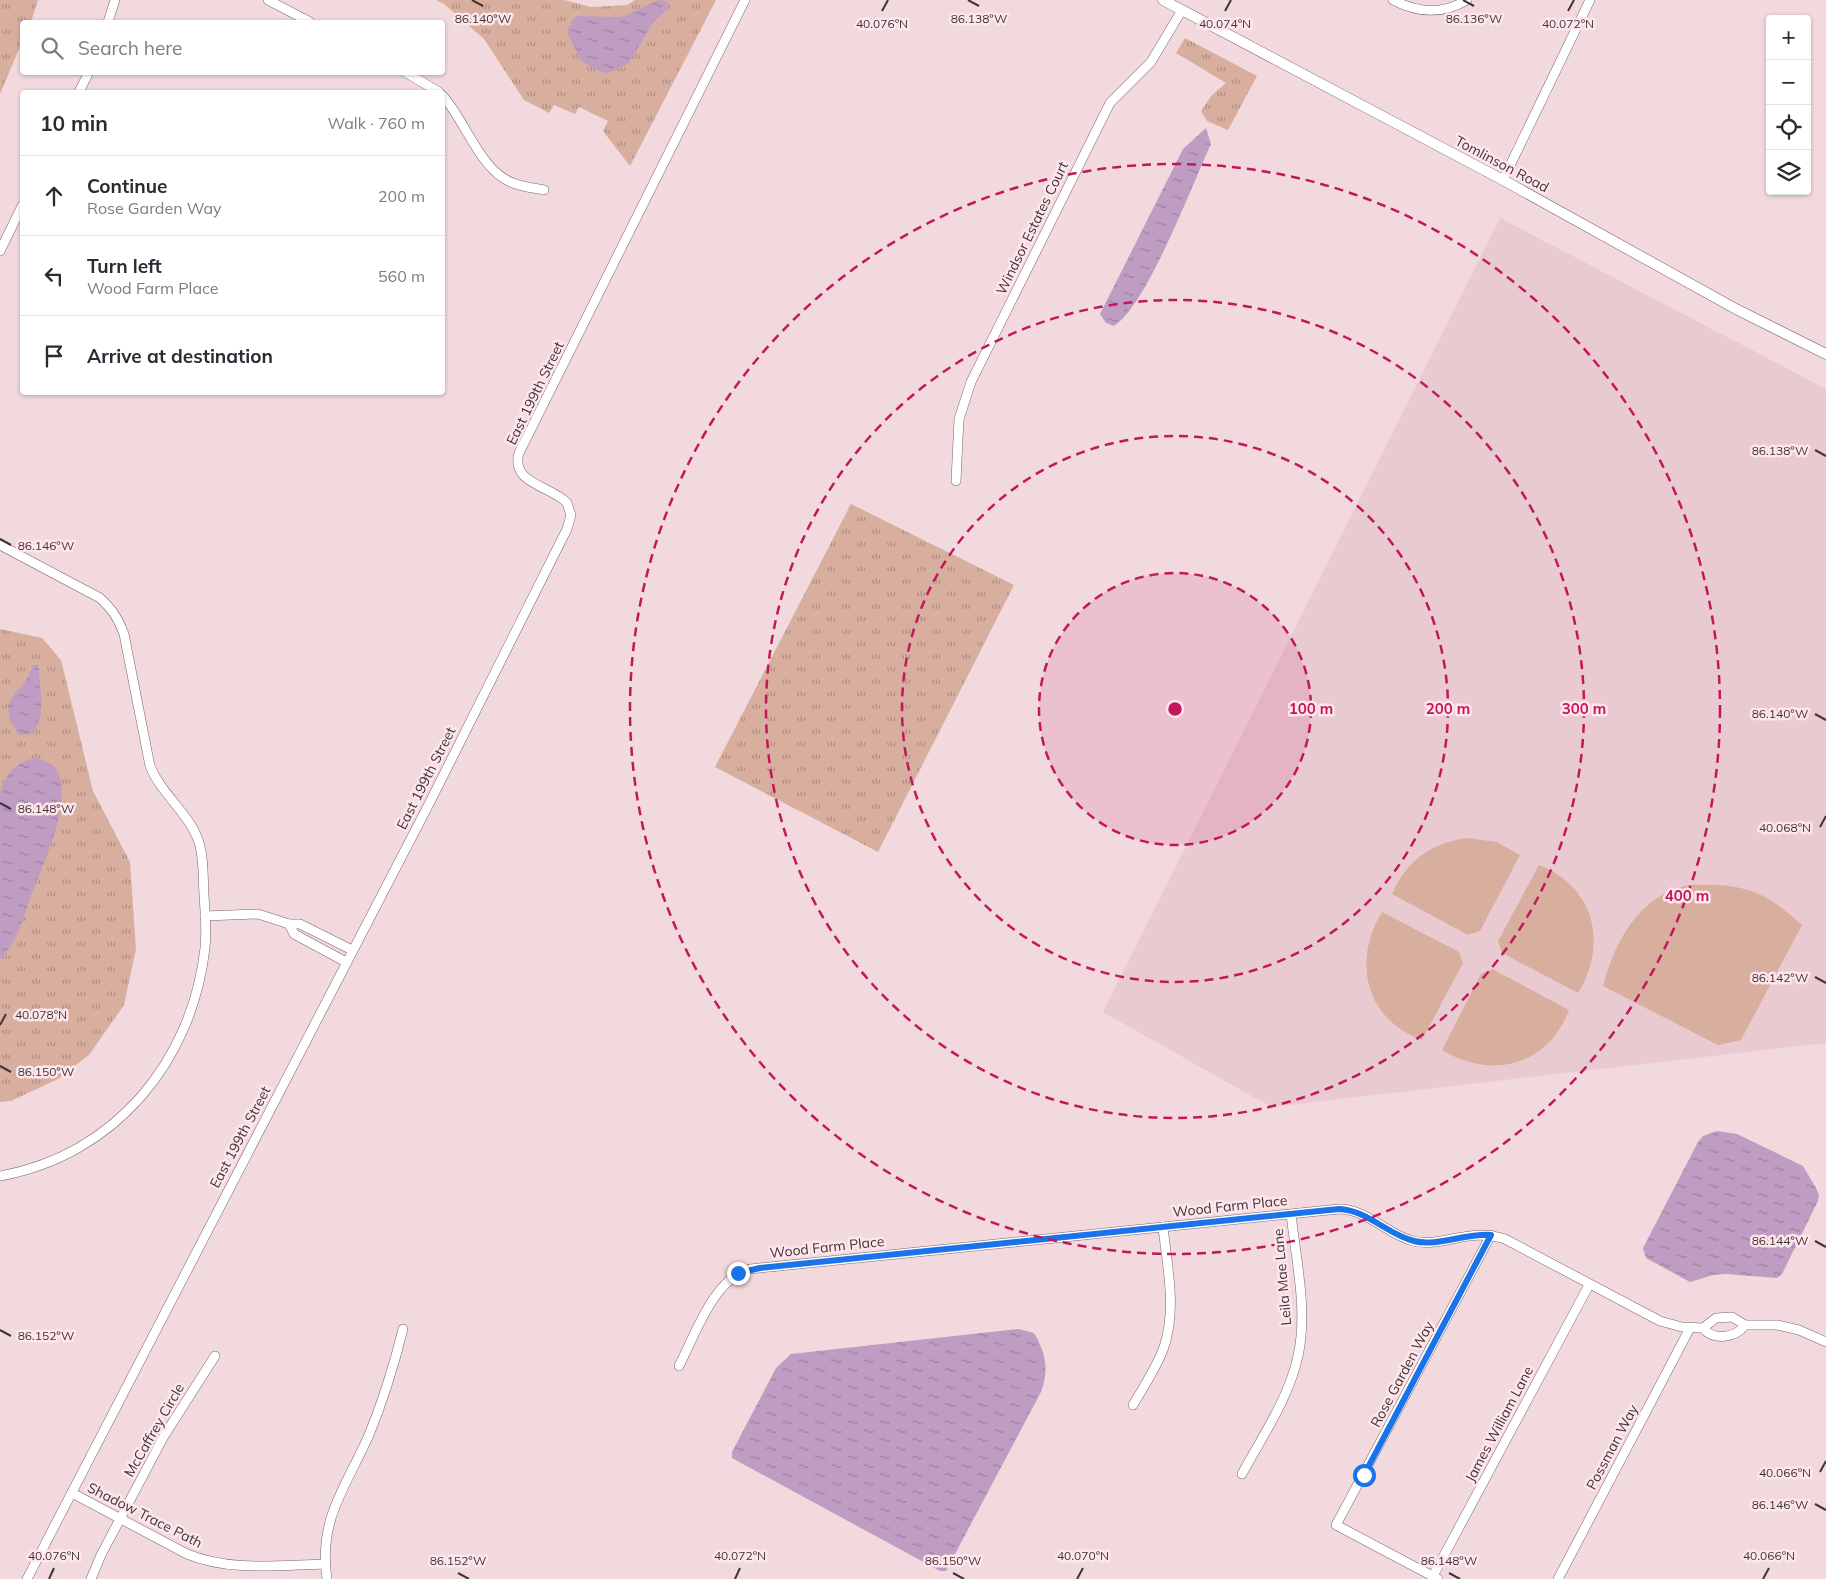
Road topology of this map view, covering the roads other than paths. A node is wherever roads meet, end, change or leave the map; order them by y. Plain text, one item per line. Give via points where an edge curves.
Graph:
1 (115, 0) edge
2 (268, 0) edge
3 (745, 0) edge
4 (1163, 0) edge
5 (1393, 0) edge
6 (1467, 0) edge
7 (1590, 0) edge
8 (1182, 10) junction
9 (109, 20) edge
10 (306, 20) edge
11 (88, 75) edge
12 (410, 75) edge
13 (80, 90) edge
14 (436, 90) edge
15 (445, 99) edge
16 (1503, 180) junction
17 (544, 190) dead end
18 (20, 210) edge
19 (0, 252) edge
20 (1826, 354) edge
21 (956, 481) dead end
22 (0, 545) edge
23 (206, 916) junction
24 (289, 924) junction
25 (352, 950) junction
26 (346, 962) junction
27 (0, 1176) edge
28 (1290, 1214) junction
29 (1163, 1227) junction
30 (1491, 1235) junction
31 (1589, 1285) junction
32 (1745, 1325) junction
33 (1690, 1328) junction
34 (1703, 1328) junction
35 (403, 1329) dead end
36 (1826, 1342) edge
37 (215, 1356) dead end
38 (679, 1366) dead end
39 (1133, 1406) dead end
40 (1242, 1474) dead end
41 (72, 1494) junction
42 (120, 1519) junction
43 (326, 1564) junction
44 (1436, 1578) edge
45 (27, 1579) edge
46 (91, 1579) edge
47 (327, 1579) edge
48 (1558, 1579) edge

1 - 9 street
2 - 10 street
3 - 25 street, East 199th Street via 520,453 518,465 524,477 567,503 571,515 567,529
4 - 8 street, Tomlinson Road
5 - 6 street via 1418,10 1434,12
7 - 16 street
8 - 16 street, Tomlinson Road
8 - 21 street, Windsor Estates Court via 1151,62 1110,103 971,382 959,419
11 - 13 street
12 - 14 street
15 - 17 street via 492,170 512,183
16 - 20 street, Tomlinson Road via 1736,309
18 - 19 street
22 - 23 street via 100,598 112,608 119,620 150,766 192,826 200,847
23 - 24 street via 258,914
23 - 27 street via 206,946 195,1001 182,1036 153,1084 115,1123 74,1151 46,1164
24 - 25 street via 300,924
24 - 26 street via 294,934
25 - 26 street, East 199th Street
26 - 41 street, East 199th Street
28 - 29 street, Wood Farm Place
28 - 30 street, Wood Farm Place via 1346,1209 1421,1243
28 - 40 street, Leila Mae Lane via 1301,1312 1299,1354 1286,1392
29 - 38 street, Wood Farm Place via 743,1271 732,1276 717,1293
29 - 39 street via 1170,1298 1169,1326 1161,1355
30 - 31 street, Wood Farm Place via 1505,1239
30 - 44 street, Rose Garden Way via 1336,1525
31 - 33 street, Wood Farm Place via 1660,1321
31 - 44 street, James William Lane
32 - 34 street, Wood Farm Place via 1738,1333 1726,1336 1710,1334
32 - 34 street, Wood Farm Place via 1739,1319 1721,1317 1710,1320
32 - 36 street, Wood Farm Place via 1791,1328
33 - 34 street, Wood Farm Place
33 - 48 street, Possman Way
35 - 43 street via 369,1434 330,1517
37 - 42 street, McCaffrey Circle via 164,1436
41 - 42 street, Shadow Trace Path
41 - 45 street, East 199th Street
42 - 43 street, Shadow Trace Path via 187,1554 210,1562 252,1566
42 - 46 street, McCaffrey Circle
43 - 47 street

